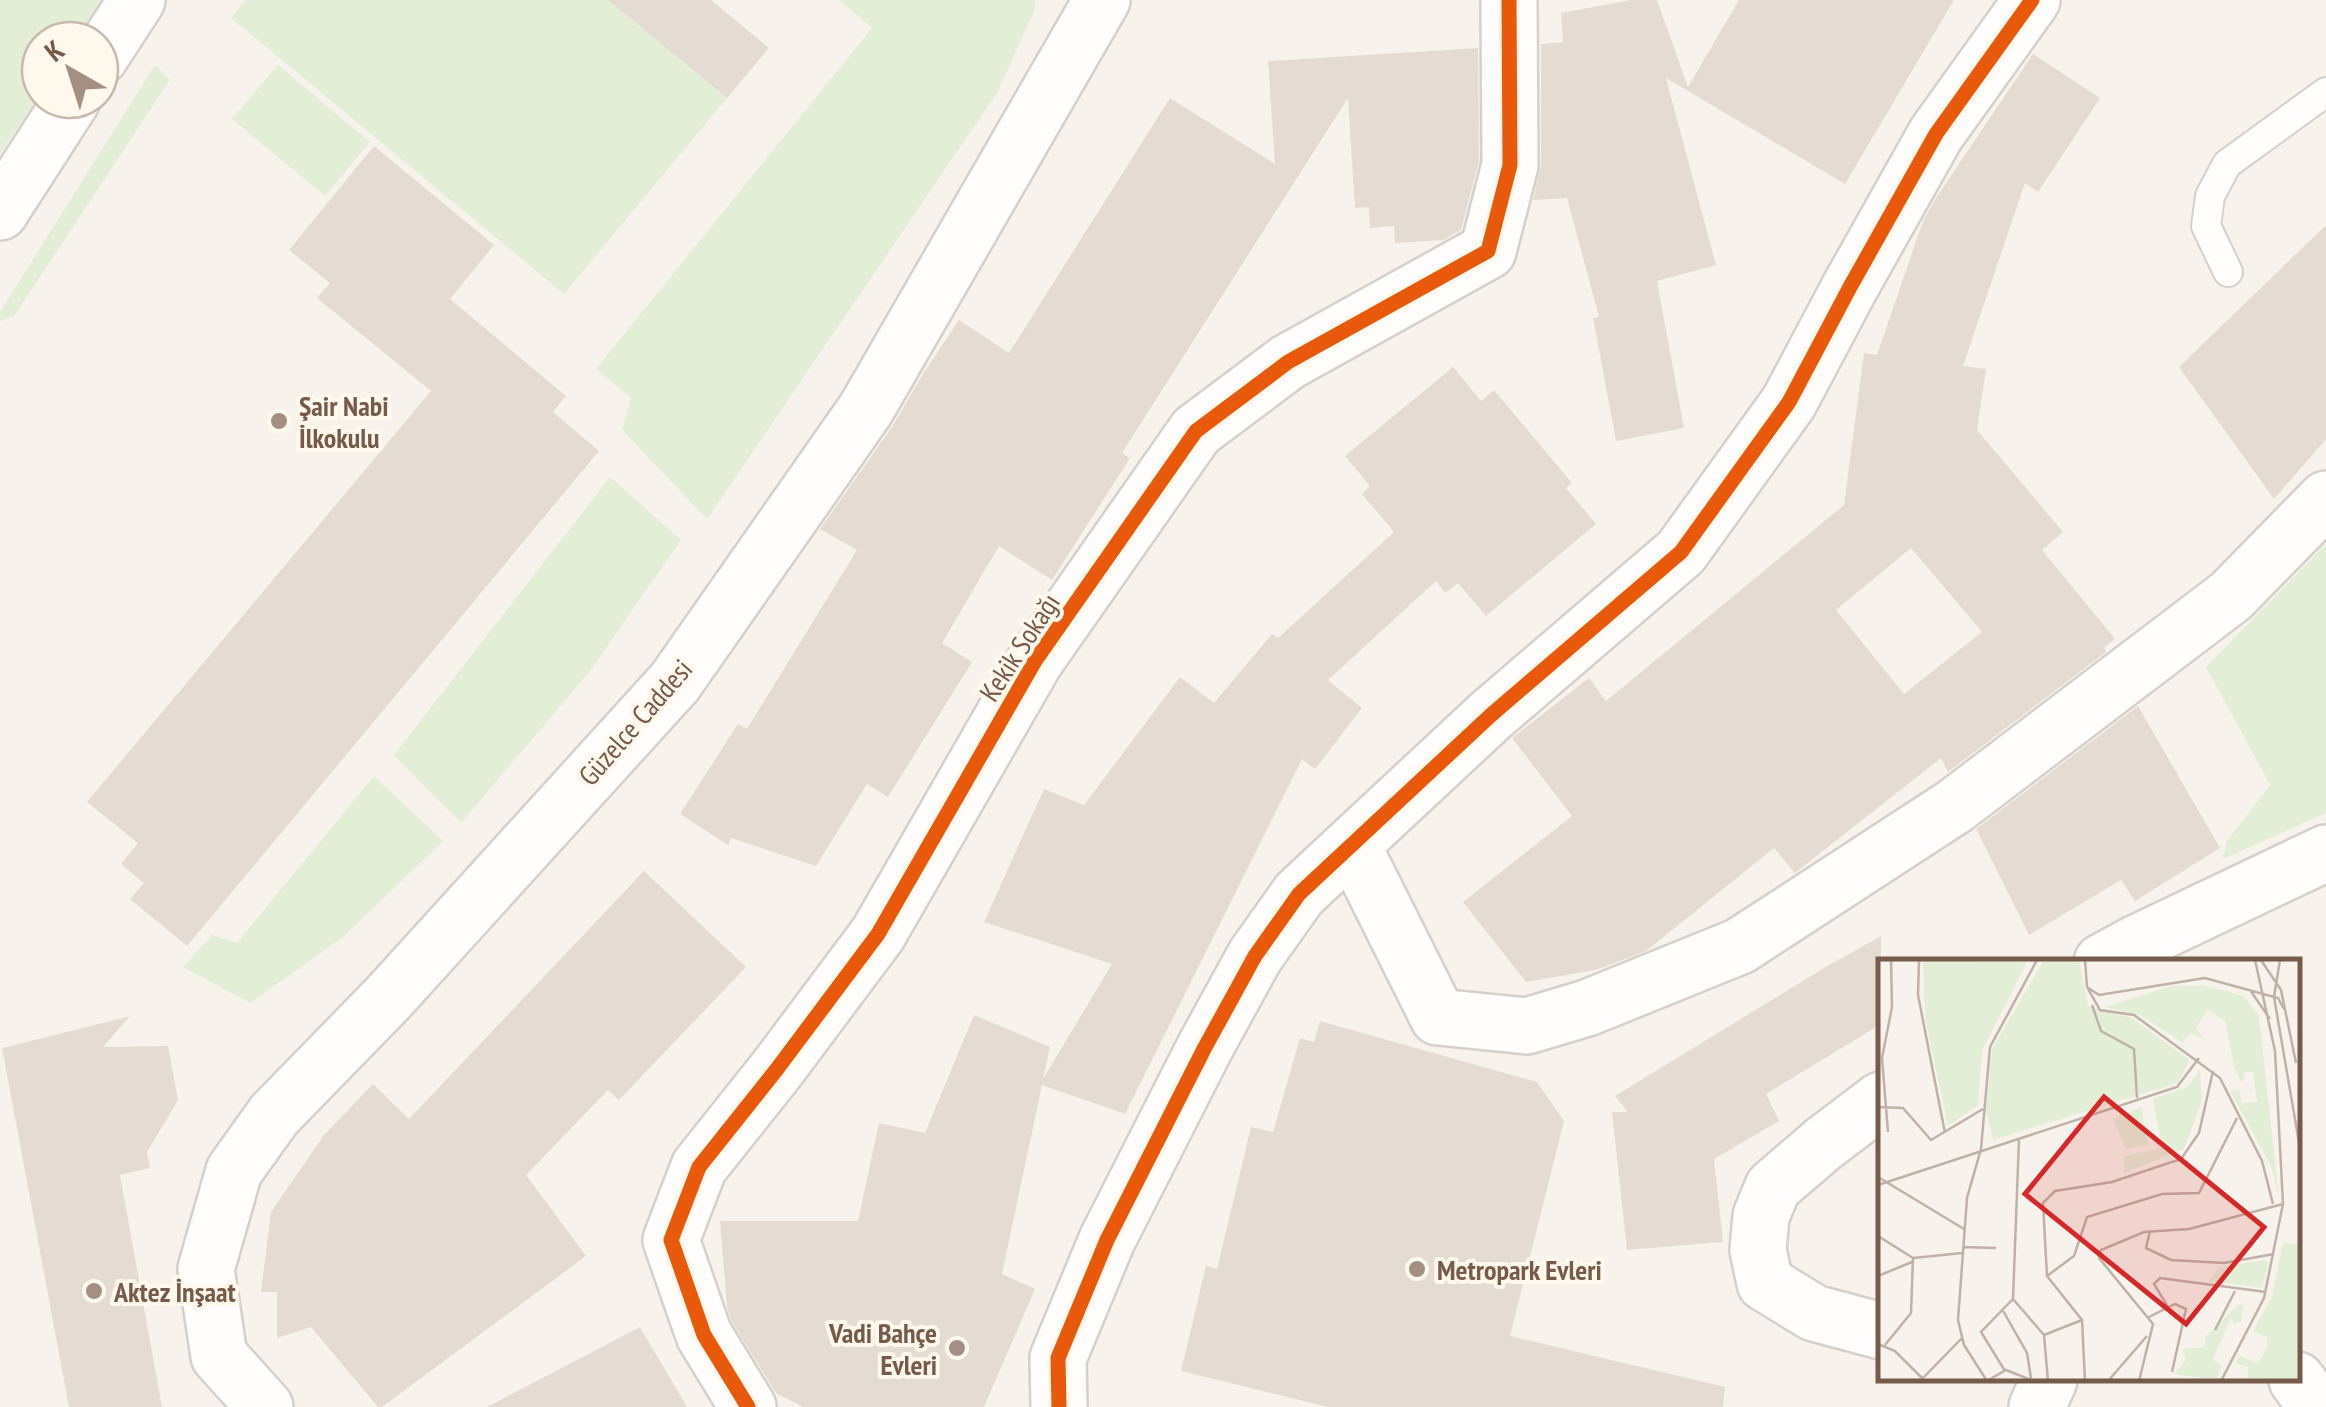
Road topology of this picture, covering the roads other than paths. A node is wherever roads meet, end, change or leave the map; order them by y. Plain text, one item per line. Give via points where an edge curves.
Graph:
1 (137, 0) edge
2 (1102, 0) edge
3 (1510, 0) edge
4 (2032, 0) edge
5 (120, 26) edge
6 (2326, 92) edge
7 (59, 120) edge
8 (0, 212) edge
9 (2228, 272) dead end
10 (2326, 498) edge
11 (1352, 845) junction
12 (2326, 853) edge
13 (2107, 959) edge
14 (1878, 1102) edge
15 (1878, 1331) edge
16 (2048, 1382) edge
17 (2298, 1382) edge
18 (265, 1407) edge
19 (748, 1407) edge
20 (1058, 1407) edge
21 (2038, 1407) edge
22 (2317, 1407) edge

1 - 5 street
2 - 18 street, Güzelce Caddesi via 866,409 675,682 274,1116 234,1171 206,1269 219,1356
3 - 19 street, Kekik Sokağı via 1510,164 1488,250 1288,362 1196,431 1034,662 878,934 699,1167 671,1240 704,1335
4 - 11 street via 1936,134 1789,402 1681,552
6 - 9 lane via 2226,164 2210,196 2206,226
7 - 8 street
10 - 11 street via 2230,596 1955,806 1740,946 1587,1008 1526,1026 1438,1017
11 - 20 street via 1299,894 1255,956 1204,1049 1106,1240 1058,1358
12 - 13 street
14 - 15 street via 1773,1187 1758,1250 1766,1283 1814,1313
16 - 21 street
17 - 22 street

